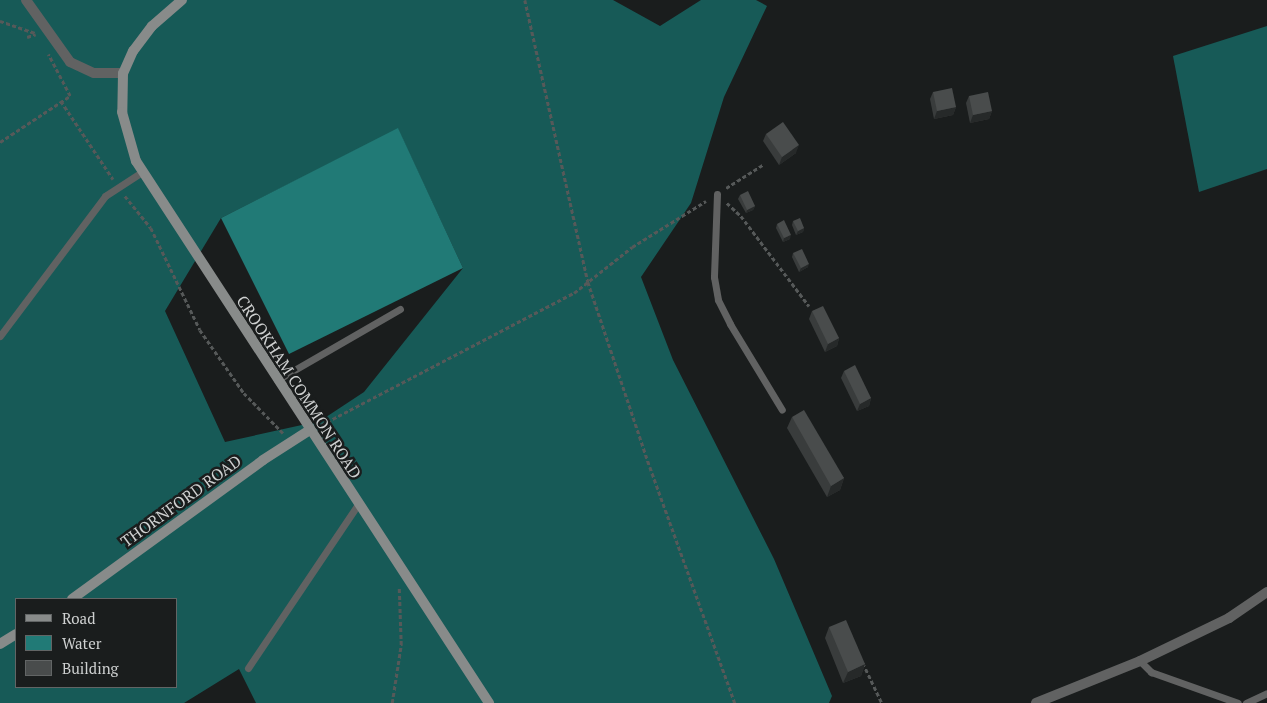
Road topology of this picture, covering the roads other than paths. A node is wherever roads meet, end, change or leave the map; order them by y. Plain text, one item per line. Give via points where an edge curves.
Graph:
1 (26, 0) edge
2 (182, 0) edge
3 (123, 73) junction
4 (142, 172) junction
5 (716, 194) road end
6 (400, 309) dead end
7 (0, 336) edge
8 (277, 380) junction
9 (782, 410) dead end
10 (310, 430) junction
11 (358, 504) junction
12 (1267, 592) edge
13 (73, 598) edge
14 (15, 635) edge
15 (0, 644) edge
16 (1140, 661) junction
17 (248, 668) dead end
18 (1267, 693) edge
19 (490, 703) edge
20 (1036, 703) edge
21 (1238, 703) edge
22 (1246, 703) edge

1 - 3 street via 70,62 94,73
2 - 3 street via 152,26 133,51
3 - 4 street, CROOKHAM COMMON ROAD via 122,112
4 - 7 lane via 105,196
4 - 8 street, CROOKHAM COMMON ROAD
5 - 9 lane via 714,277 718,300
6 - 8 lane
8 - 10 street, CROOKHAM COMMON ROAD
10 - 11 street, CROOKHAM COMMON ROAD
10 - 13 street, THORNFORD ROAD
11 - 17 lane
11 - 19 street, CROOKHAM COMMON ROAD
12 - 16 street via 1229,618
14 - 15 street
16 - 20 street
16 - 21 lane via 1151,672
18 - 22 lane

